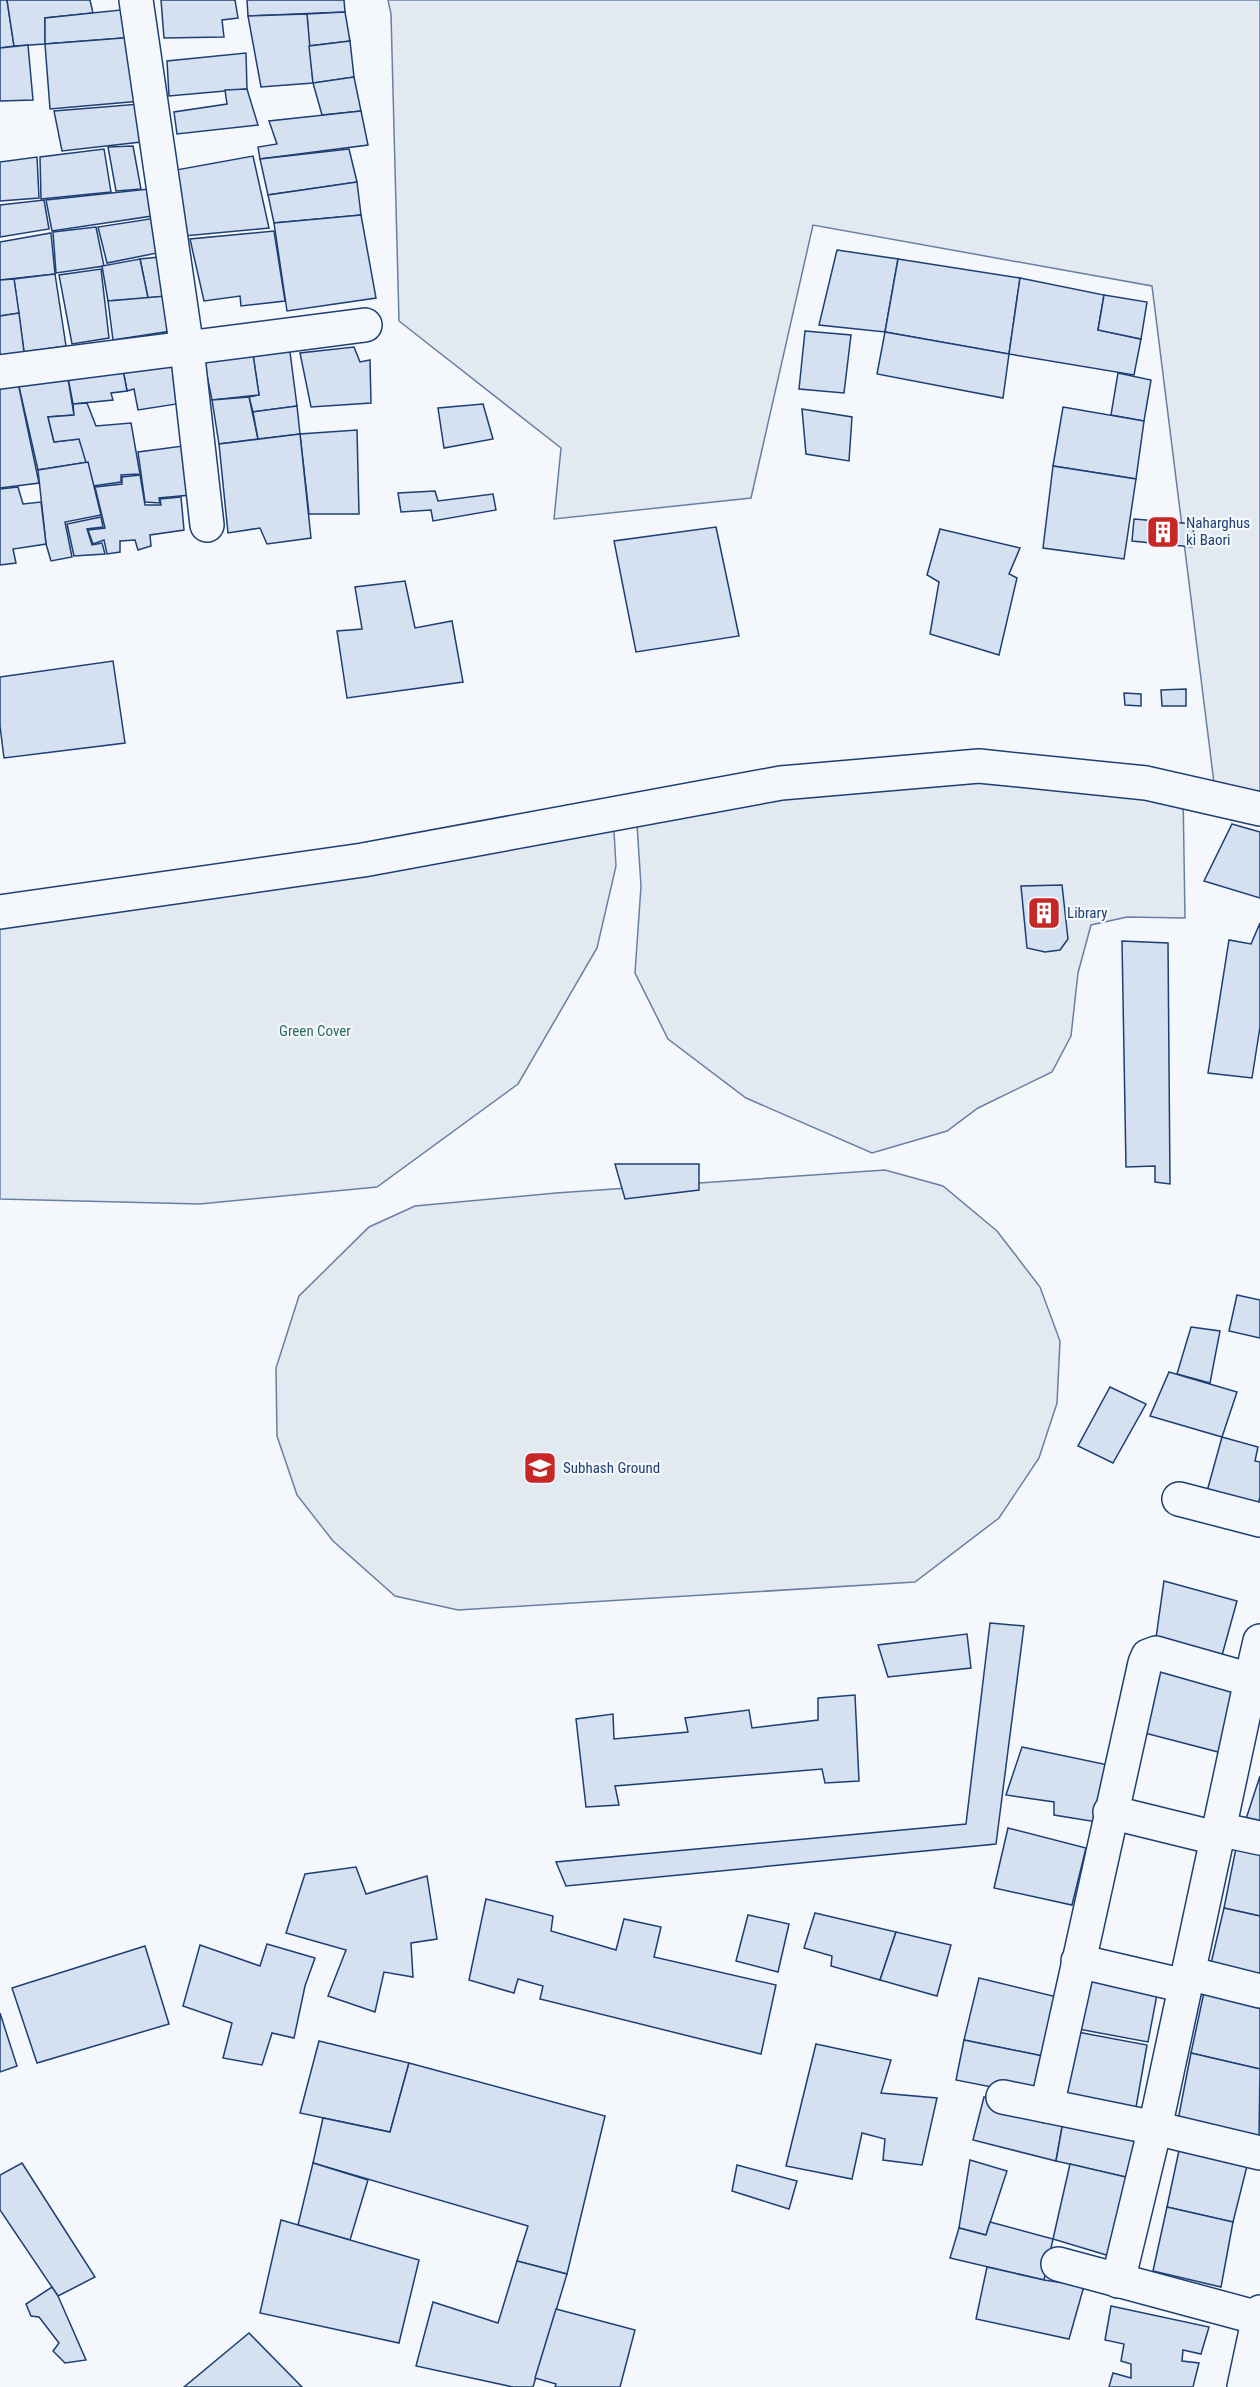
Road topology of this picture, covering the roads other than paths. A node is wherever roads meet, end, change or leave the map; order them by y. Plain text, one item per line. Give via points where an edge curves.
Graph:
1 (136, 0) edge
2 (365, 325) dead end
3 (188, 349) junction
4 (0, 372) edge
5 (207, 525) dead end
6 (1260, 809) edge
7 (0, 912) edge
8 (1179, 1499) dead end
9 (1260, 1520) edge
10 (1260, 1641) edge
11 (1255, 1681) edge
12 (1110, 1812) junction
13 (1217, 1834) junction
14 (1260, 1838) edge
15 (1078, 1961) junction
16 (1186, 1979) junction
17 (1260, 1991) edge
18 (1003, 2097) dead end
19 (1047, 2106) junction
20 (1155, 2128) junction
21 (1260, 2153) edge
22 (1058, 2264) dead end
23 (1118, 2281) junction
24 (1259, 2315) edge
25 (1244, 2387) edge

1 - 3 street
2 - 3 street
3 - 4 street
3 - 5 street
6 - 7 street via 1146,783 979,766 781,783 363,860
8 - 9 street
10 - 11 street
11 - 12 street via 1156,1653 1148,1656
11 - 13 street
12 - 13 street
12 - 15 street
13 - 14 street
13 - 16 street
15 - 16 street
15 - 19 street
16 - 17 street
16 - 20 street
18 - 19 street
19 - 20 street
20 - 21 street
20 - 23 street
22 - 23 street
23 - 24 street
24 - 25 street

